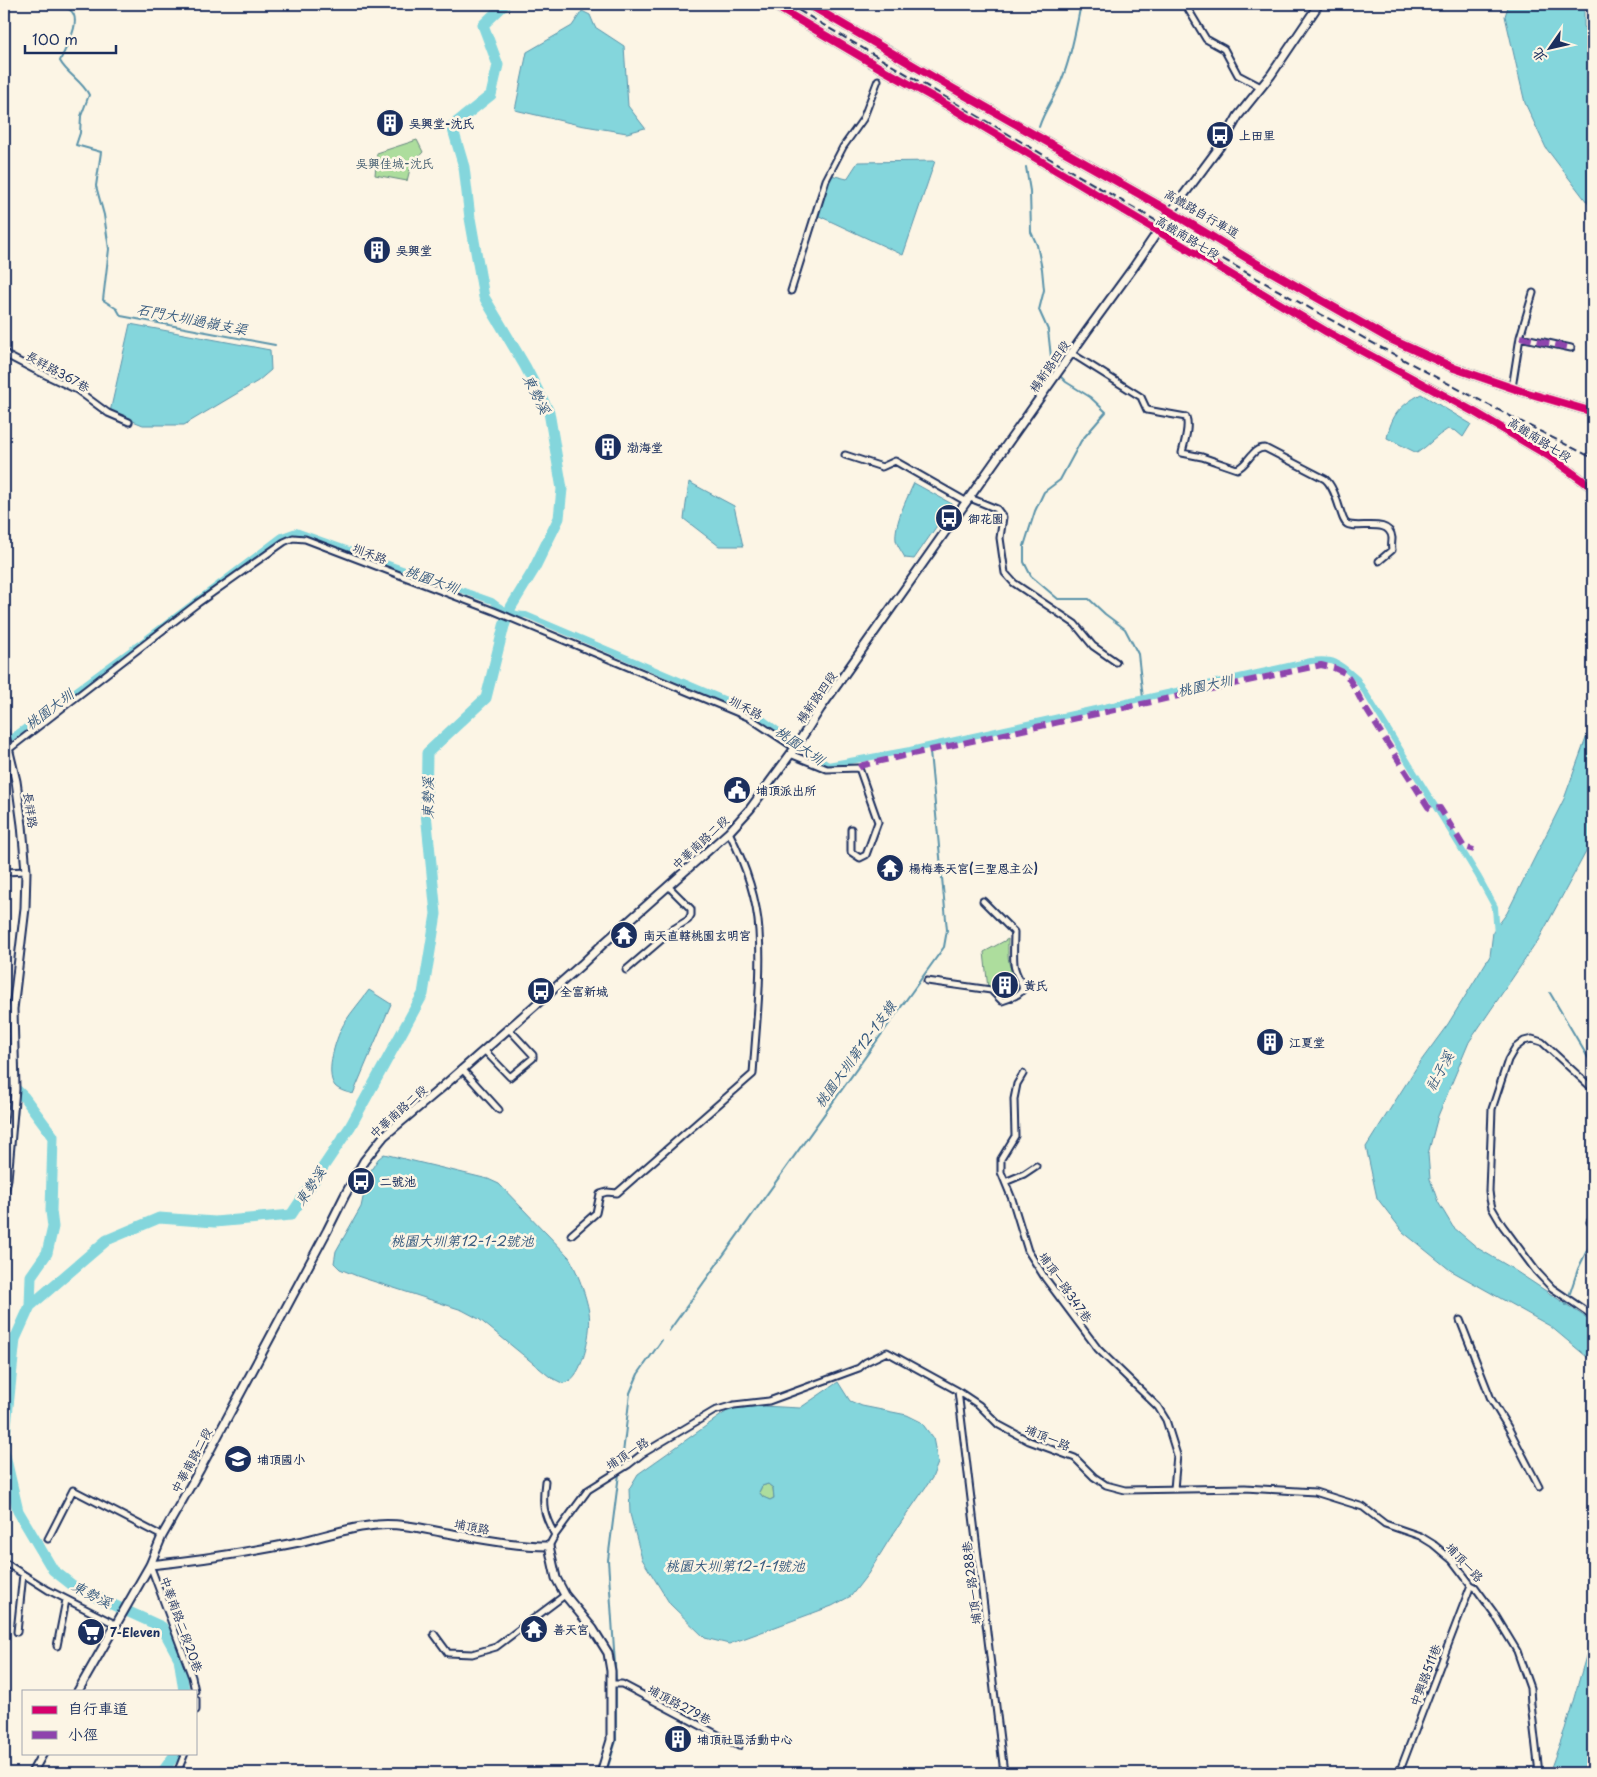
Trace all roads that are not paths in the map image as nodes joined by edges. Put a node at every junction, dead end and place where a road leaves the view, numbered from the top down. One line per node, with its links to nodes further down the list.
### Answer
1 (772, 4): 8 (main road, 高鐵南路七段)
2 (808, 4): 7 (main road, 高鐵南路七段)
3 (1185, 4): 6 (street)
4 (1319, 4): 6 (main road, 楊新路四段)
5 (878, 80): 9 (street)
6 (1261, 87): 7 (main road, 楊新路四段)
7 (1171, 212): 8 (main road, 楊新路四段); 15 (main road, 高鐵南路七段)
8 (1158, 232): 14 (main road, 楊新路四段); 19 (main road, 高鐵南路七段)
9 (791, 291)
10 (1533, 293): 11 (street)
11 (1520, 337): 12 (street); 15 (street)
12 (1571, 348)
13 (4, 351): 17 (street, 長祥路367巷)
14 (1071, 353): 20 (main road, 楊新路四段); 21 (street)
15 (1512, 388): 16 (main road, 高鐵南路七段)
16 (1593, 412)
17 (129, 422)
18 (845, 455): 20 (street)
19 (1593, 488)
20 (969, 500): 22 (street); 24 (main road, 楊新路四段)
21 (1378, 561)
22 (1116, 662)
23 (6, 743): 24 (street, 圳禾路); 27 (main road, 長祥路)
24 (795, 748): 25 (street, 圳禾路); 26 (main road, 中華南路二段)
25 (851, 829)
26 (729, 832): 29 (main road, 中華南路二段); 44 (street)
27 (26, 871): 28 (street); 40 (main road, 長祥路)
28 (4, 872)
29 (668, 886): 31 (street); 33 (main road, 中華南路二段)
30 (983, 901): 32 (street)
31 (626, 970)
32 (927, 981)
33 (508, 1028): 34 (main road, 中華南路二段); 34 (street)
34 (484, 1050): 35 (main road, 中華南路二段)
35 (462, 1069): 38 (street); 52 (main road, 中華南路二段)
36 (1022, 1074): 42 (street, 埔頂一路347巷)
37 (1593, 1089): 45 (street)
38 (499, 1110)
39 (4, 1125): 40 (street)
40 (11, 1129): 43 (main road, 長祥路)
41 (1036, 1166): 42 (street)
42 (1005, 1182): 50 (street, 埔頂一路347巷)
43 (4, 1192)
44 (572, 1235)
45 (1593, 1316)
46 (1460, 1320): 49 (street)
47 (958, 1391): 50 (street, 埔頂一路); 51 (street, 埔頂一路); 74 (street, 埔頂一路288巷)
48 (544, 1481): 51 (street)
49 (1539, 1487)
50 (1174, 1489): 58 (street, 埔頂一路)
51 (555, 1535): 54 (street, 埔頂一路)
52 (162, 1536): 53 (street); 56 (main road, 中華南路二段)
53 (48, 1539)
54 (549, 1546): 56 (main road, 埔頂路); 59 (main road)
55 (4, 1562): 57 (street)
56 (150, 1565): 61 (main road, 中華南路二段); 67 (street, 中華南路二段20巷)
57 (23, 1574): 60 (street); 62 (street)
58 (1471, 1585): 75 (street, 中興路511巷); 76 (street, 埔頂一路)
59 (564, 1595): 63 (street); 65 (main road)
60 (66, 1600): 61 (street); 64 (street)
61 (118, 1622): 66 (main road, 中華南路二段)
62 (16, 1632)
63 (434, 1634)
64 (57, 1646)
65 (611, 1684): 68 (street, 埔頂路279巷); 73 (main road)
66 (79, 1690)
67 (195, 1690)
68 (739, 1746)
69 (42, 1754): 71 (main road)
70 (185, 1754): 72 (street)
71 (32, 1773)
72 (177, 1773)
73 (601, 1773)
74 (1004, 1773)
75 (1399, 1773)
76 (1539, 1773)

